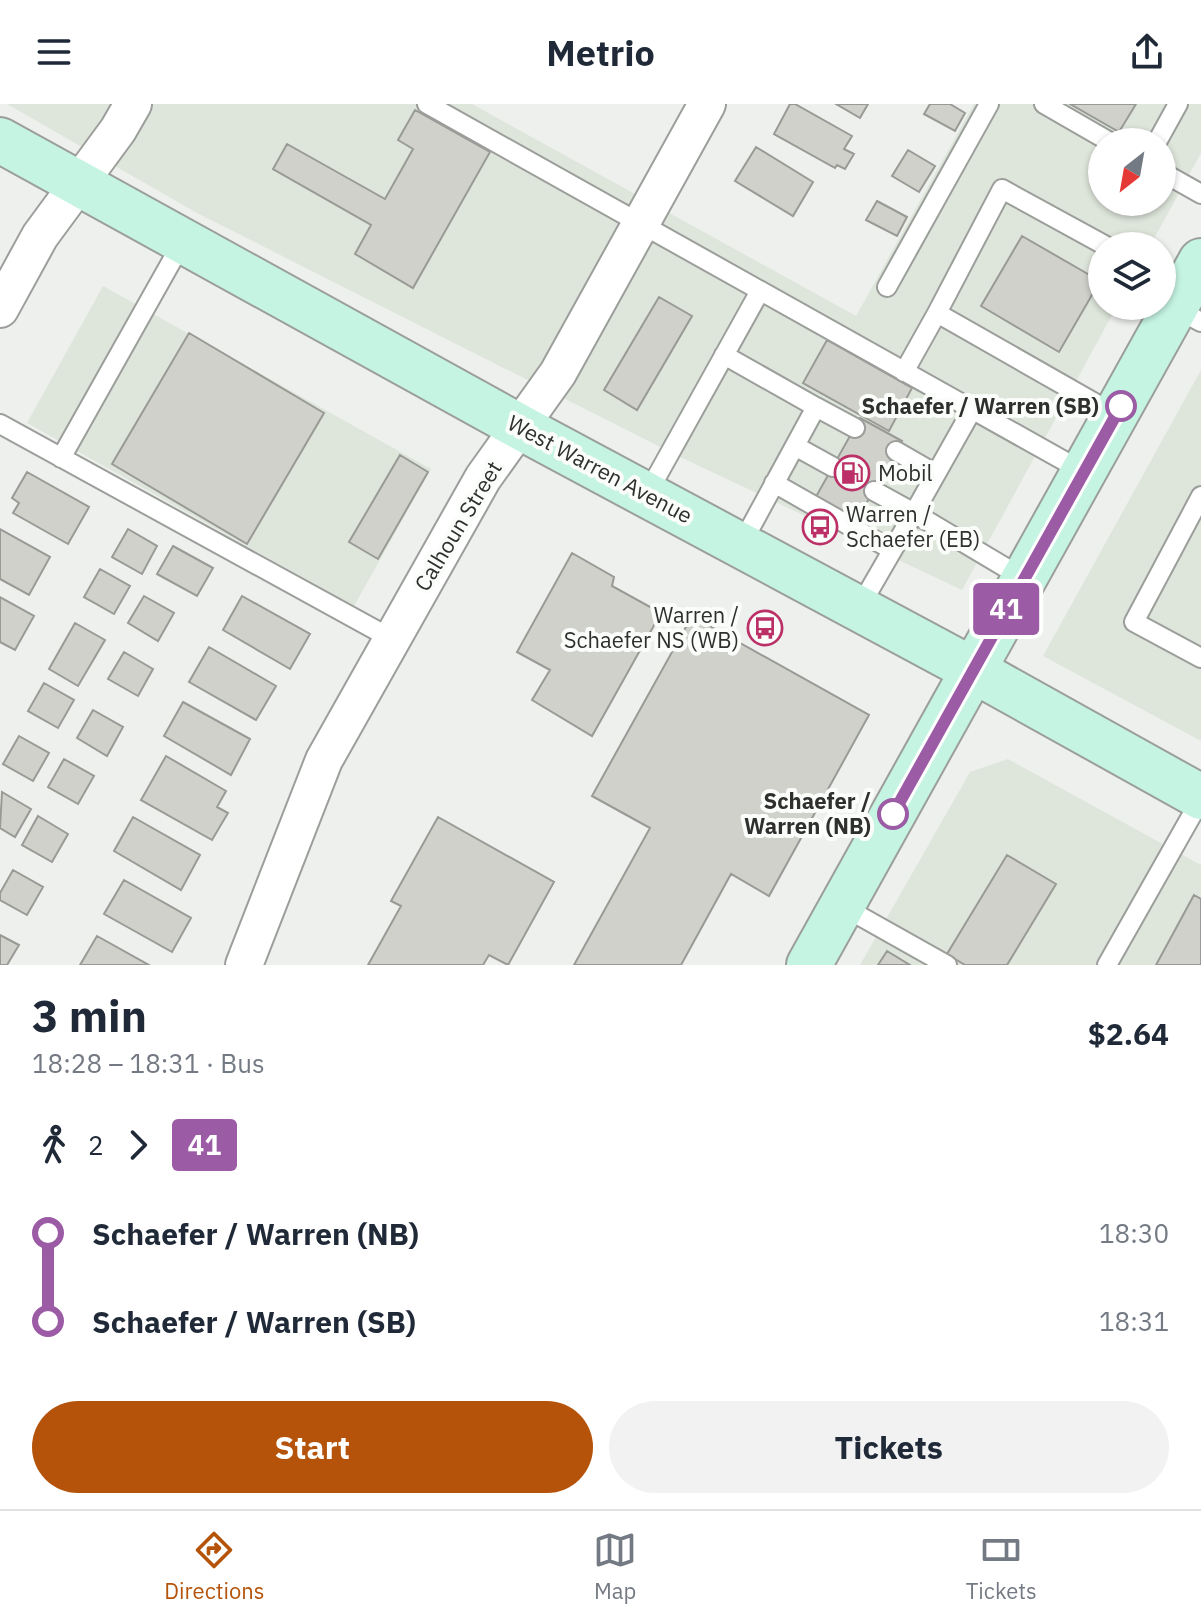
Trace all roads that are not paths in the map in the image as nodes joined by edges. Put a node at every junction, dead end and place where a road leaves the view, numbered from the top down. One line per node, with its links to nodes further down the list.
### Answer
1 (133, 104): 11 (street)
2 (427, 104): 13 (lane)
3 (707, 104): 13 (street, Calhoun Street)
4 (989, 104): 16 (lane)
5 (1044, 104): 8 (lane)
6 (1178, 104): 7 (lane)
7 (1165, 128)
8 (1088, 129)
9 (0, 140): 11 (main road, West Warren Avenue)
10 (1176, 180): 12 (lane)
11 (80, 184): 15 (main road, West Warren Avenue); 19 (street)
12 (1201, 194)
13 (640, 224): 17 (lane); 27 (street, Calhoun Street)
14 (1088, 236): 20 (lane)
15 (183, 241): 27 (main road, West Warren Avenue); 31 (lane)
16 (887, 287)
17 (760, 291): 21 (lane); 22 (lane)
18 (1187, 292): 25 (main road)
19 (0, 309)
20 (937, 313): 22 (lane); 25 (lane)
21 (724, 355): 23 (lane); 37 (lane)
22 (904, 372): 24 (lane)
23 (816, 407): 28 (lane); 29 (lane)
24 (972, 410): 33 (lane); 34 (lane)
25 (1116, 415): 33 (main road)
26 (0, 424): 31 (lane)
27 (520, 427): 37 (main road, West Warren Avenue); 44 (street, Calhoun Street)
28 (855, 428)
29 (795, 446): 32 (lane); 35 (lane)
30 (896, 451): 34 (lane)
31 (61, 458): 44 (lane)
32 (833, 467)
33 (1084, 472): 42 (main road)
34 (936, 474): 39 (lane)
35 (774, 483): 40 (lane); 41 (lane)
36 (874, 491): 39 (lane)
37 (647, 494): 40 (main road, West Warren Avenue)
38 (1201, 496): 45 (lane)
39 (914, 513): 41 (lane); 42 (lane)
40 (741, 545): 43 (main road, West Warren Avenue)
41 (892, 550): 43 (lane)
42 (1023, 578): 46 (main road)
43 (859, 608): 46 (main road, West Warren Avenue)
44 (392, 639): 49 (street, Calhoun Street)
45 (1201, 658)
46 (973, 670): 47 (main road, West Warren Avenue); 48 (main road)
47 (1201, 798): 52 (lane)
48 (842, 906): 50 (main road); 51 (lane)
49 (244, 965)
50 (809, 965)
51 (947, 965)
52 (1107, 965)

